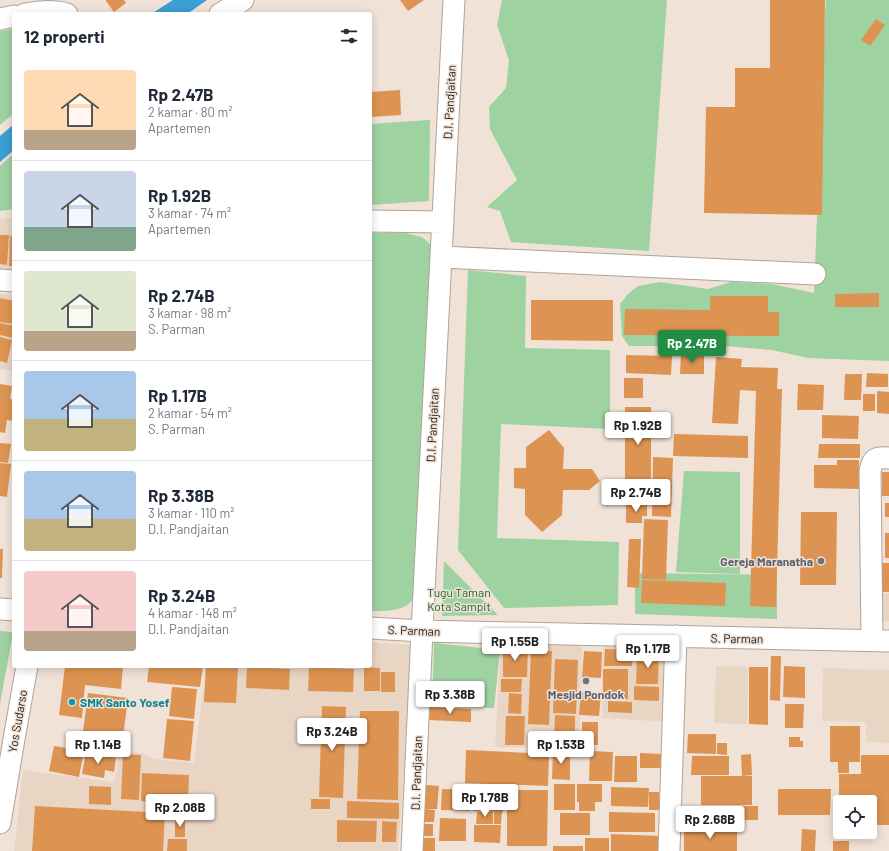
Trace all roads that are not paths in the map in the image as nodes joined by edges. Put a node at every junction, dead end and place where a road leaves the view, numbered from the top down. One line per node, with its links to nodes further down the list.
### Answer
1 (74, 0): 6 (street)
2 (243, 0): 7 (street)
3 (454, 0): 11 (street, D.I. Pandjaitan)
4 (40, 12): 5 (street)
5 (60, 12)
6 (77, 12)
7 (223, 12)
8 (12, 16): 9 (street)
9 (0, 19)
10 (372, 221): 11 (street)
11 (443, 222): 12 (street, D.I. Pandjaitan)
12 (441, 257): 13 (street); 20 (street, D.I. Pandjaitan)
13 (816, 274)
14 (0, 280): 15 (street)
15 (12, 281)
16 (889, 458): 22 (street)
17 (0, 609): 18 (street)
18 (12, 610)
19 (372, 628): 20 (street, S. Parman)
20 (422, 631): 21 (street, S. Parman); 25 (street, D.I. Pandjaitan)
21 (676, 636): 22 (street, S. Parman); 26 (street)
22 (880, 640)
23 (27, 668): 24 (street, Yos Sudarso)
24 (0, 816)
25 (412, 851)
26 (670, 851)

